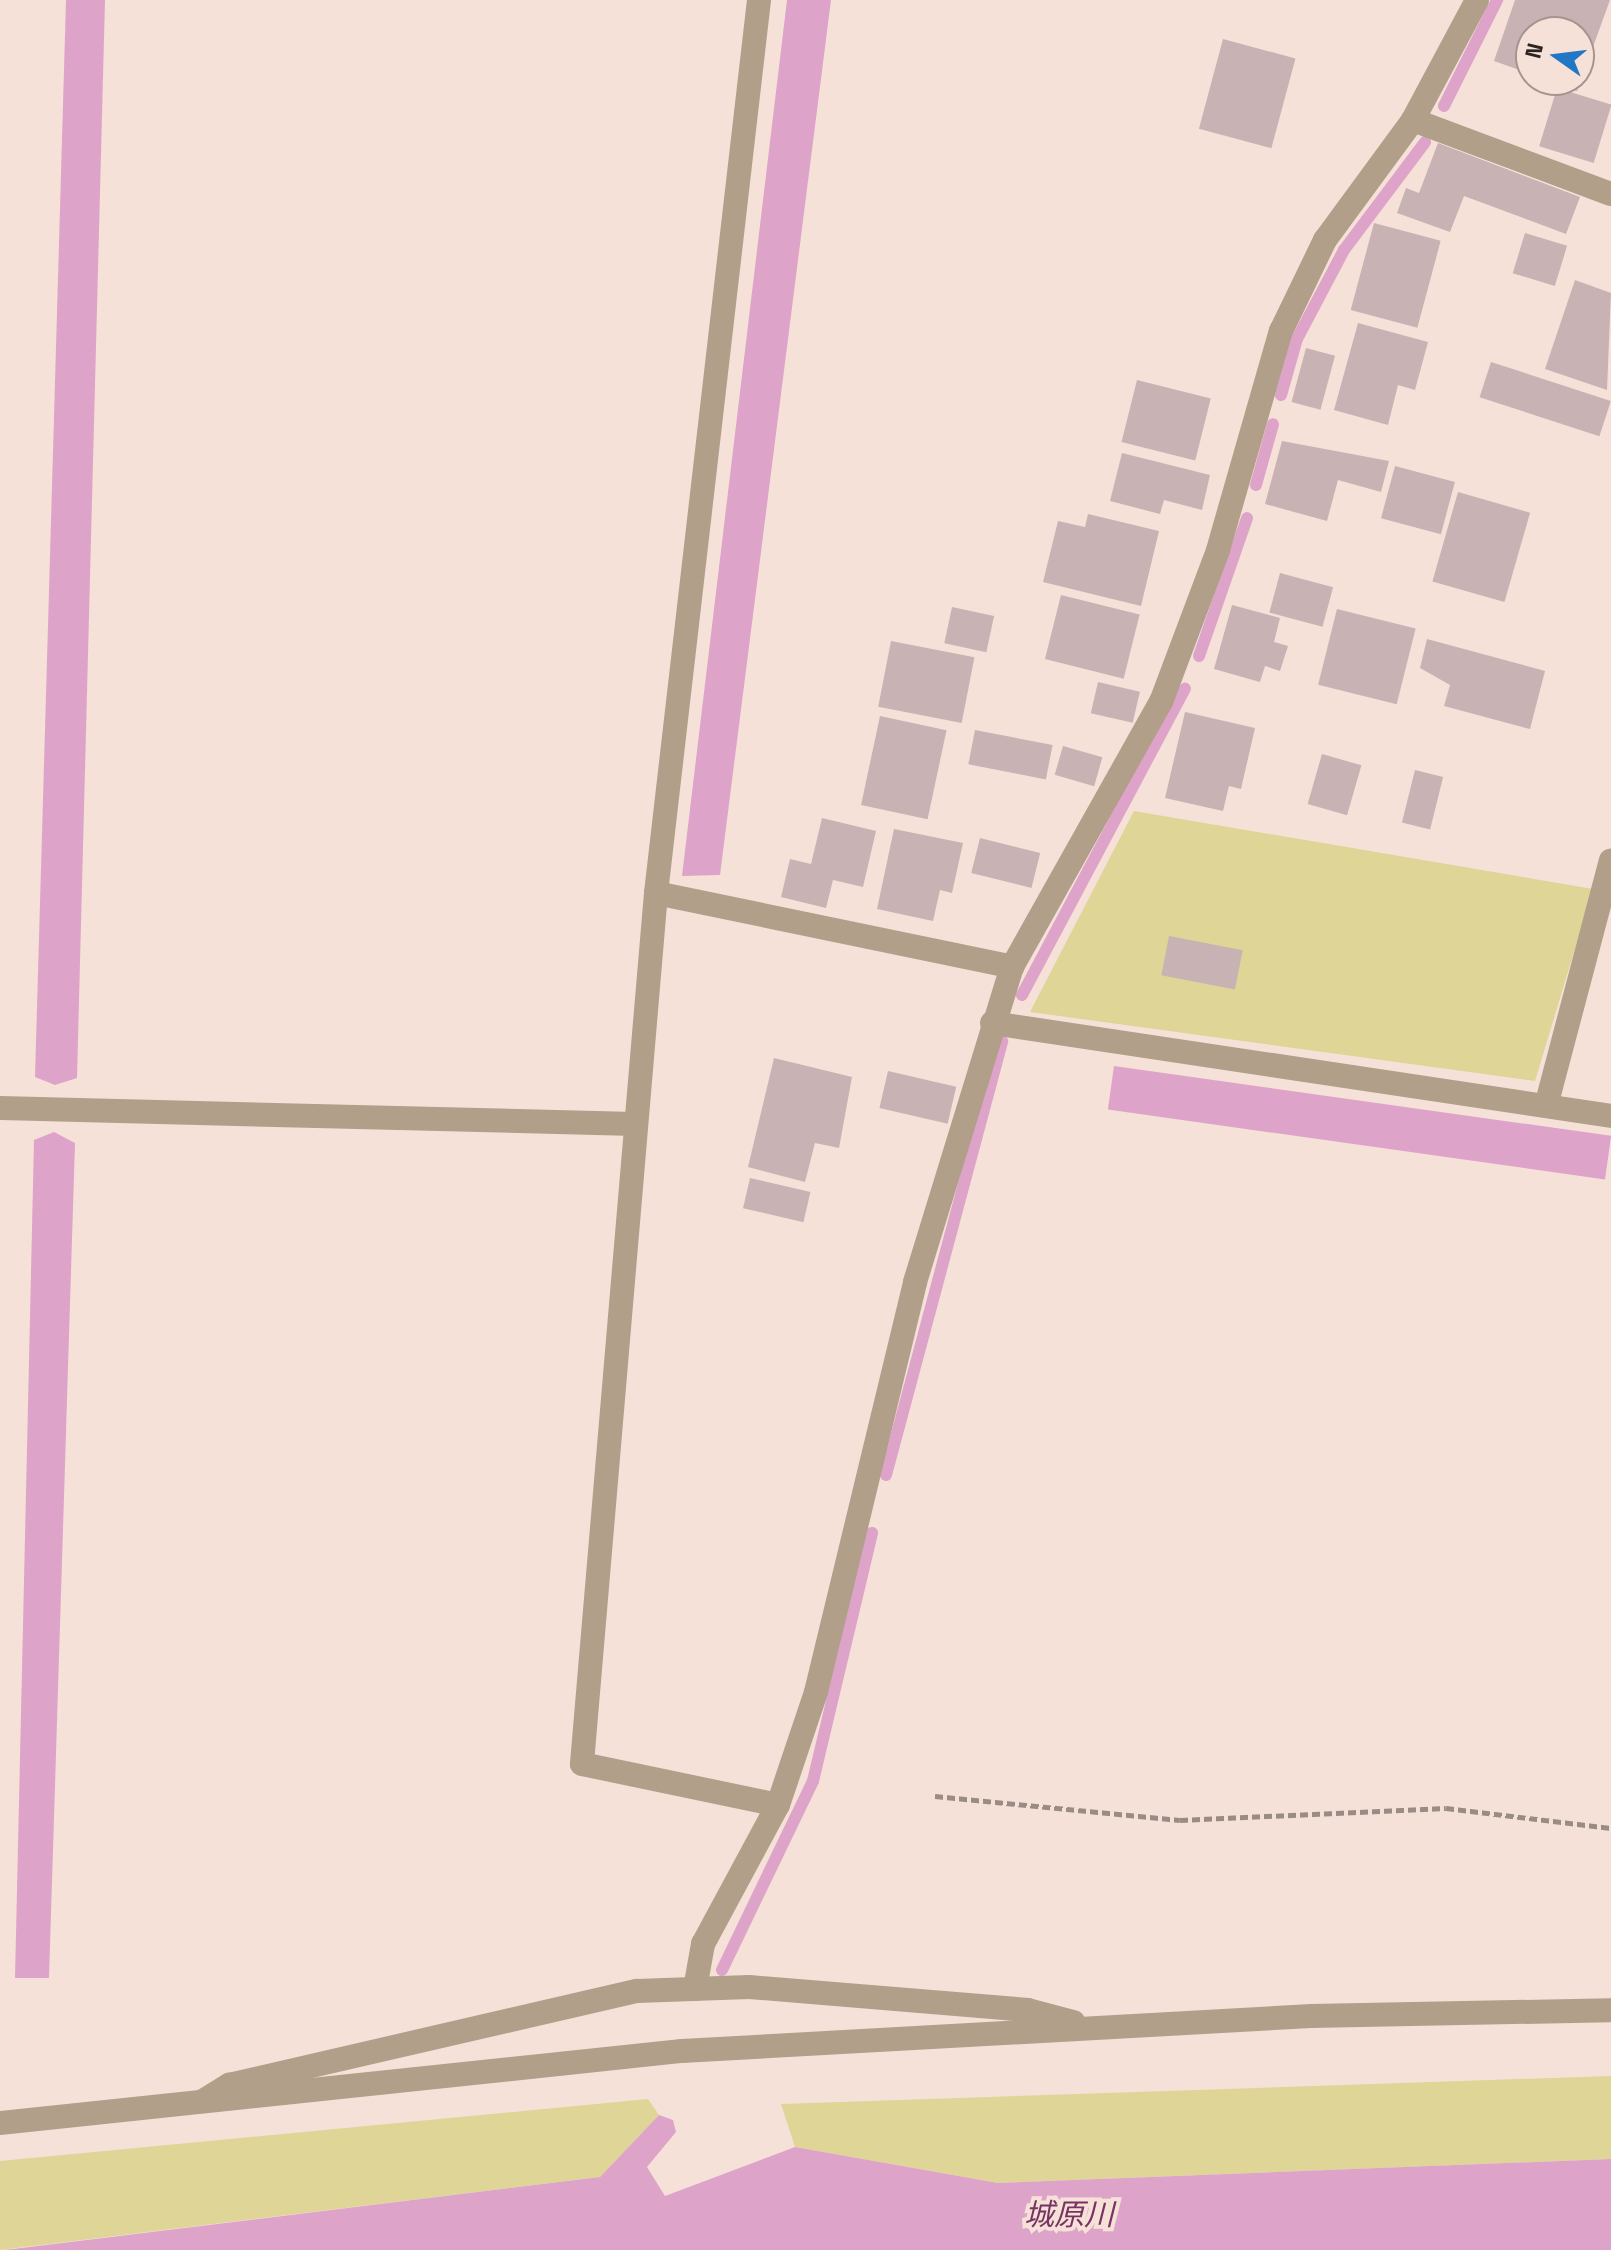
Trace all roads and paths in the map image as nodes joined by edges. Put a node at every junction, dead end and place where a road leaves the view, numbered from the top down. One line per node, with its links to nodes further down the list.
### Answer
1 (759, 0): 6 (street)
2 (1477, 0): 3 (street)
3 (1413, 120): 4 (street); 7 (street)
4 (1611, 194)
5 (1611, 860): 9 (street)
6 (656, 893): 7 (street); 12 (street)
7 (1012, 967): 8 (street)
8 (992, 1023): 9 (street); 14 (street)
9 (1546, 1106): 11 (street)
10 (0, 1108): 12 (street)
11 (1611, 1116)
12 (635, 1124): 14 (street)
13 (935, 1796): 15 (path)
14 (778, 1805): 16 (street)
15 (1611, 1828)
16 (695, 1989): 18 (street); 19 (street)
17 (1611, 2010): 18 (street)
18 (1094, 2028): 19 (street)
19 (195, 2106): 20 (street)
20 (0, 2123)

